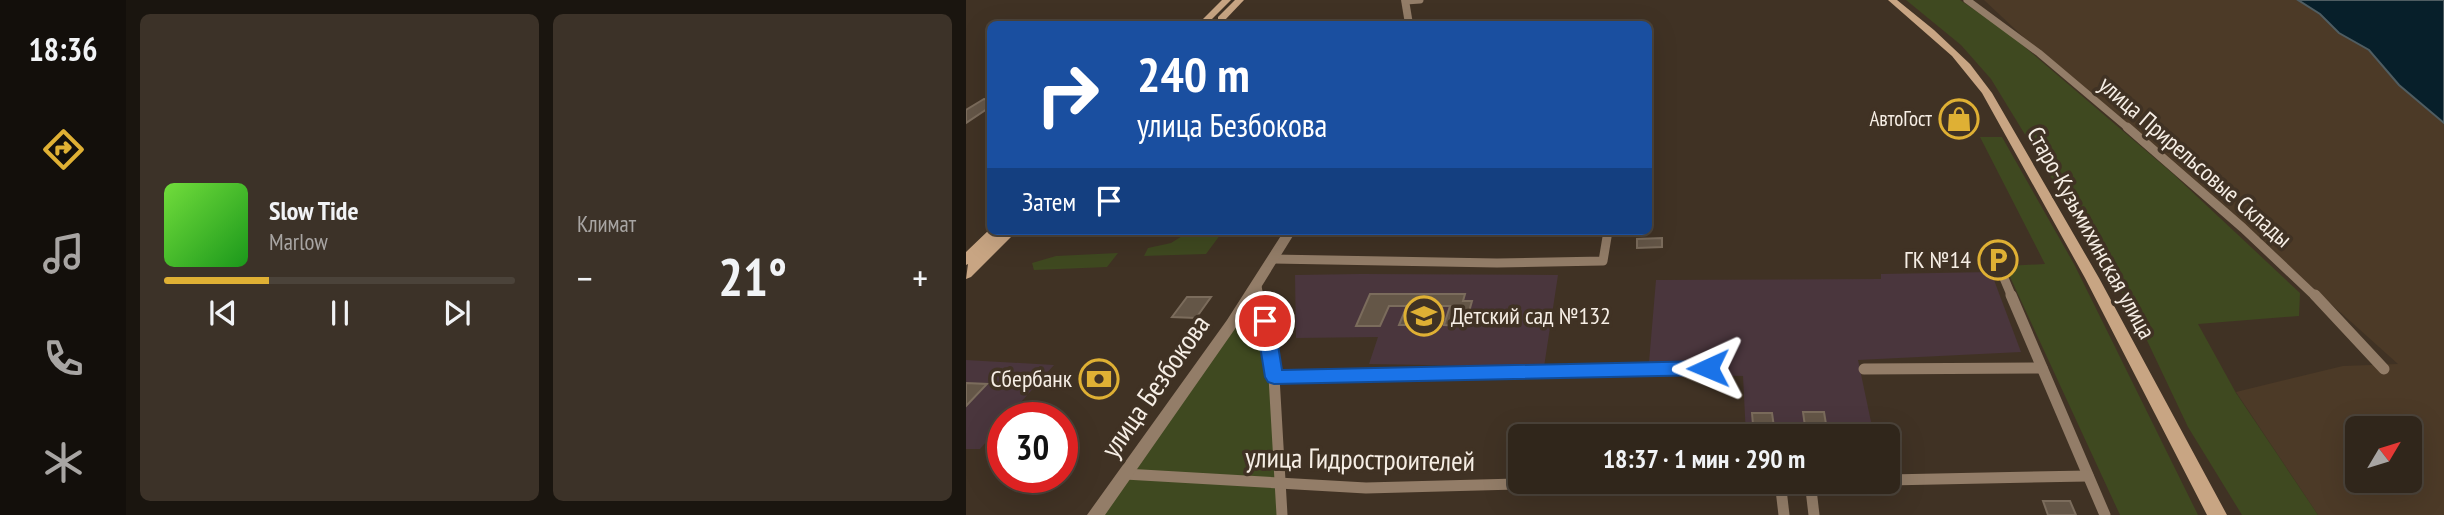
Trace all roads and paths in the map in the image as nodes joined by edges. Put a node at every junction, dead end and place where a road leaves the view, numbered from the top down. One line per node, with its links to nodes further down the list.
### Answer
1 (1227, 0): 7 (main road)
2 (1240, 0): 8 (main road)
3 (1420, 0): 6 (street)
4 (1892, 0): 36 (main road, Старо-Кузьмихинская улица)
5 (1967, 0): 22 (street, улица Прирельсовые Склады)
6 (1405, 1): 9 (street)
7 (1205, 21)
8 (1218, 21)
9 (1408, 21)
10 (992, 235): 14 (main road)
11 (1006, 235): 17 (main road)
12 (1288, 235): 15 (street, улица Безбокова)
13 (1607, 235): 15 (street)
14 (969, 257)
15 (1273, 259): 18 (street, улица Безбокова)
16 (1998, 264): 21 (street)
17 (966, 274)
18 (1257, 286): 23 (street); 24 (street, улица Безбокова)
19 (1708, 368): 23 (street)
20 (1864, 369): 21 (street)
21 (2042, 369): 25 (street)
22 (2384, 369)
23 (1274, 377): 27 (street)
24 (1125, 474): 27 (street, улица Гидростроителей); 31 (street, улица Безбокова)
25 (2088, 476): 26 (street); 35 (street)
26 (1900, 480)
27 (1281, 484): 28 (street, улица Гидростроителей); 32 (street)
28 (1508, 486)
29 (1782, 494): 33 (street)
30 (1812, 494): 34 (street)
31 (1095, 515)
32 (1282, 515)
33 (1784, 515)
34 (1814, 515)
35 (2105, 515)
36 (2217, 515)

